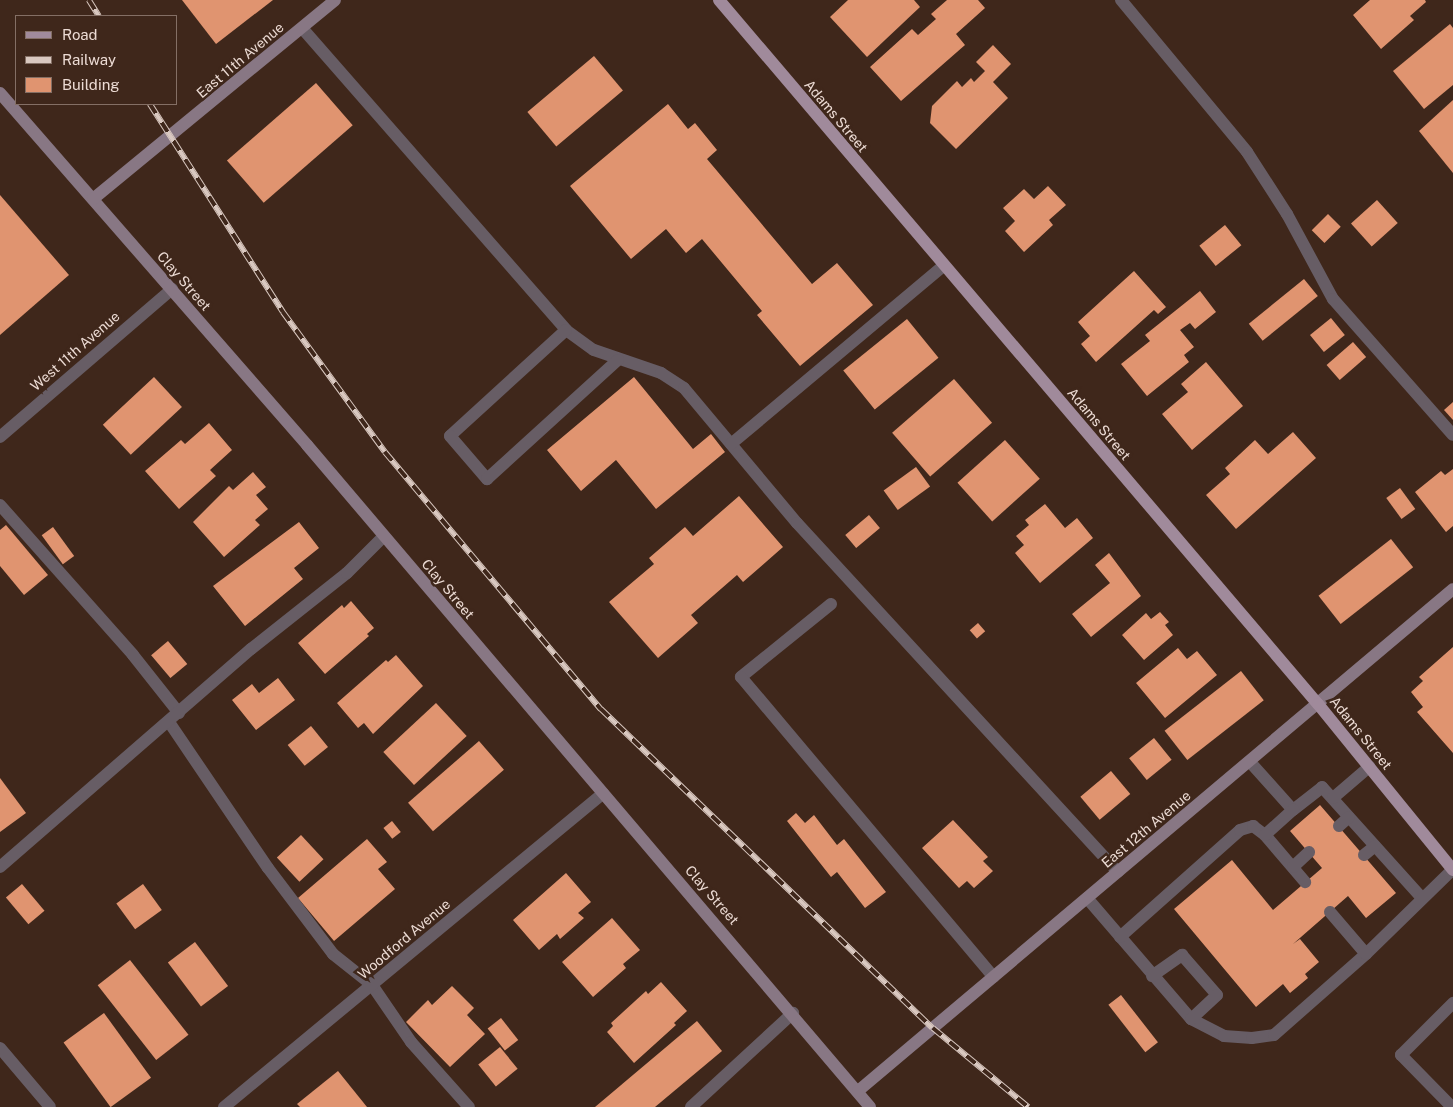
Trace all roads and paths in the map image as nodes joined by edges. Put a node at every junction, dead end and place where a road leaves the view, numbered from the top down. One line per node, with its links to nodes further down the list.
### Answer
1 (335, 0): 4 (street, East 11th Avenue)
2 (719, 0): 7 (main road, Adams Street)
3 (1121, 0): 11 (street)
4 (302, 28): 6 (street, East 11th Avenue); 9 (street)
5 (0, 93): 6 (street, Clay Street)
6 (93, 199): 8 (street, Clay Street)
7 (944, 266): 13 (street); 18 (main road, Adams Street)
8 (172, 289): 12 (street, West 11th Avenue); 15 (street, Clay Street)
9 (566, 330): 10 (street); 10 (street)
10 (618, 360): 13 (street)
11 (1453, 435)
12 (0, 437)
13 (732, 444): 35 (street)
14 (0, 505): 19 (street)
15 (384, 536): 19 (street); 23 (street, Clay Street)
16 (1453, 590): 18 (street, East 12th Avenue)
17 (831, 604): 43 (street)
18 (1318, 704): 21 (street, East 12th Avenue); 22 (main road, Adams Street)
19 (179, 713): 20 (street)
20 (169, 722): 32 (street); 44 (street)
21 (1250, 762): 25 (street); 35 (street, East 12th Avenue)
22 (1369, 767): 24 (street); 34 (main road, Adams Street)
23 (603, 793): 44 (street, Woodford Avenue); 46 (street, Clay Street)
24 (1333, 798): 25 (street); 26 (street)
25 (1293, 810): 28 (street)
26 (1350, 817): 27 (street); 29 (street)
27 (1339, 826)
28 (1265, 835): 33 (street); 40 (street)
29 (1375, 846): 31 (street); 38 (street)
30 (1308, 852): 33 (street)
31 (1364, 855)
32 (0, 867)
33 (1293, 867): 36 (street)
34 (1453, 870): 38 (street)
35 (1118, 872): 37 (street, East 12th Avenue)
36 (1305, 882)
37 (1087, 898): 40 (street); 43 (street, East 12th Avenue)
38 (1422, 898): 41 (street)
39 (1330, 912): 41 (street)
40 (1120, 937): 42 (street)
41 (1366, 954): 47 (street)
42 (1152, 976): 47 (street); 47 (street)
43 (994, 977): 49 (street, East 12th Avenue)
44 (372, 985): 51 (street, Woodford Avenue); 52 (street)
45 (1453, 1003): 55 (street)
46 (793, 1013): 49 (street, Clay Street); 53 (street)
47 (1191, 1019)
48 (0, 1048): 50 (street)
49 (858, 1091): 54 (street, Clay Street)
50 (50, 1107)
51 (224, 1107)
52 (469, 1107)
53 (691, 1107)
54 (870, 1107)
55 (1452, 1107)

